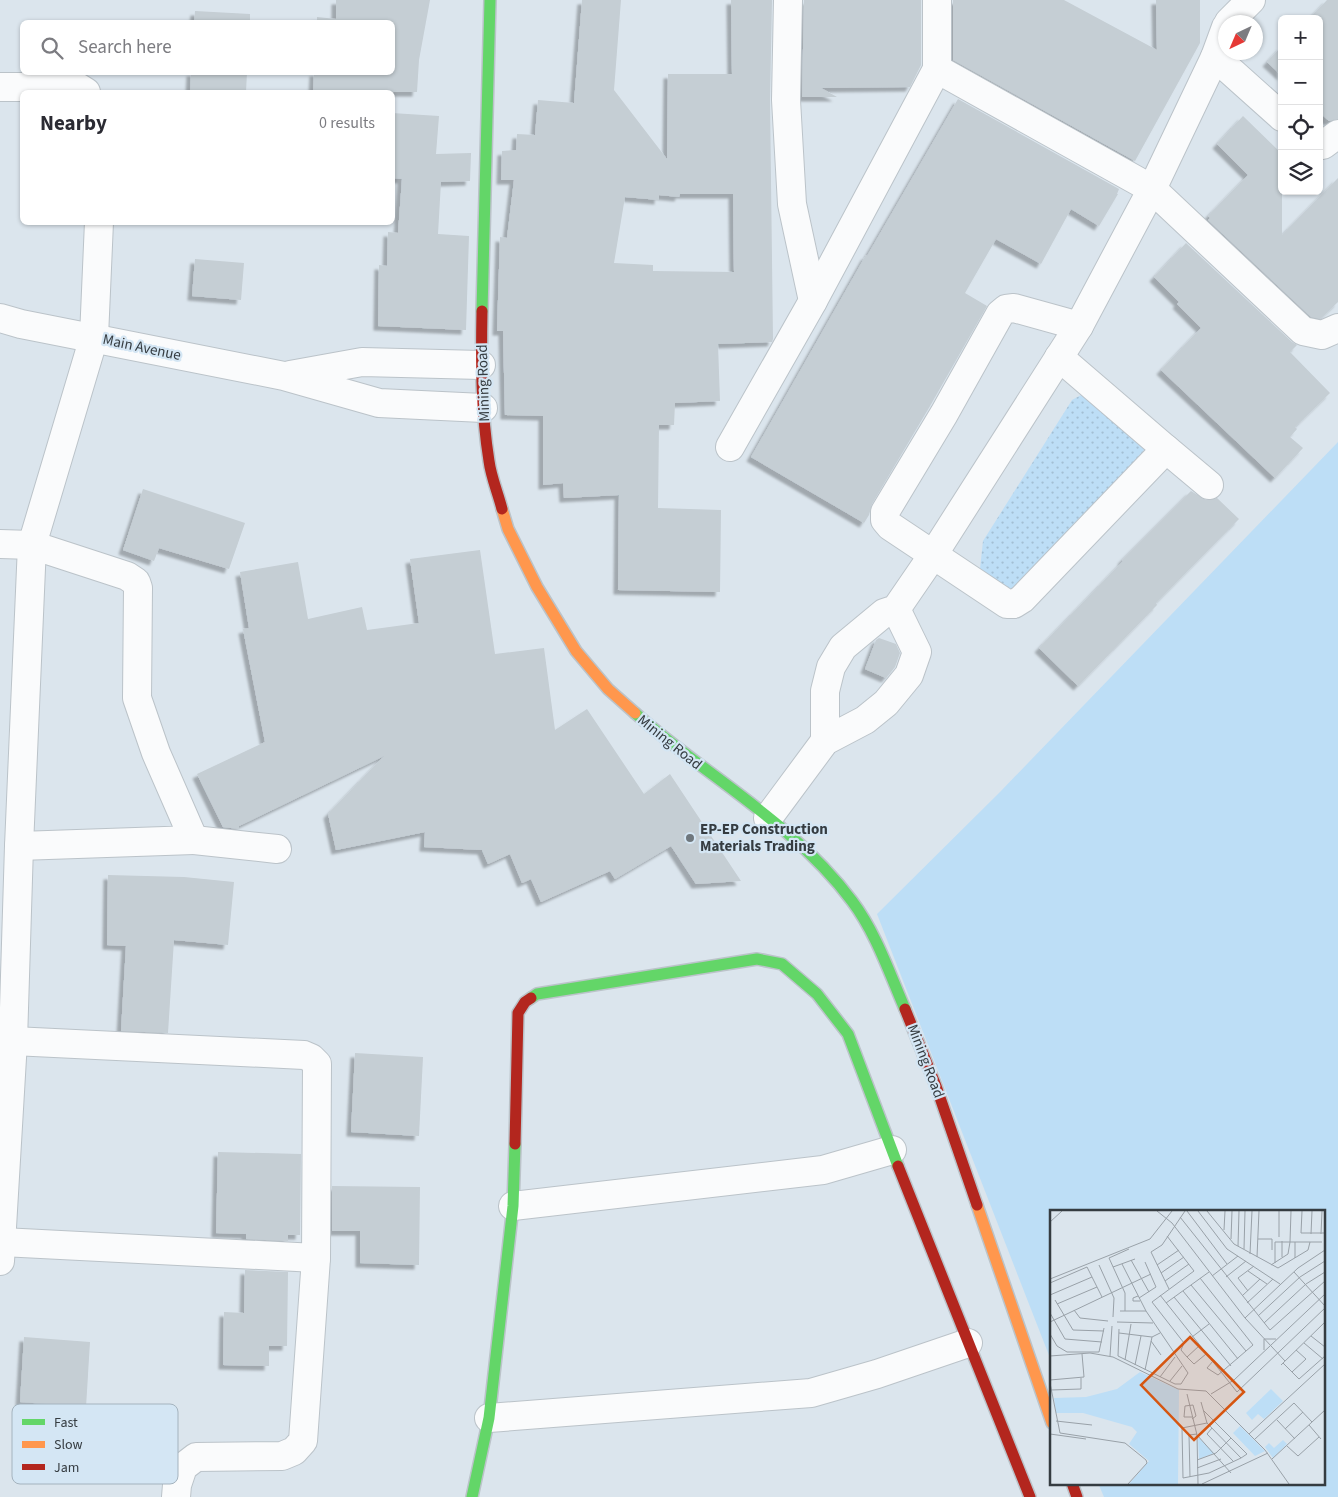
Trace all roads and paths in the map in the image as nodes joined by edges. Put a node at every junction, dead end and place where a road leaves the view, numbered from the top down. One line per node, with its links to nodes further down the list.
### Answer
1 (490, 0): 24 (street, Mining Road)
2 (788, 0): 18 (street)
3 (938, 0): 10 (street)
4 (1226, 0): 6 (street)
5 (1251, 0): 7 (street)
6 (1227, 15)
7 (1235, 15)
8 (1218, 49): 9 (street)
9 (1215, 57): 13 (street); 16 (street)
10 (937, 69): 16 (street); 18 (street)
11 (0, 87): 12 (street)
12 (83, 90)
13 (1278, 112)
14 (1338, 134): 15 (street)
15 (1323, 145)
16 (1152, 189): 20 (street); 21 (street)
17 (99, 225): 22 (street)
18 (813, 301): 27 (street)
19 (0, 318): 22 (street, Main Avenue)
20 (1079, 326): 23 (street); 32 (street)
21 (1338, 328)
22 (94, 337): 25 (street, Main Avenue); 31 (street)
23 (1059, 356): 28 (street); 32 (street)
24 (481, 365): 25 (street, Main Avenue); 26 (street, Mining Road)
25 (284, 376): 26 (street, Main Avenue)
26 (483, 408): 35 (street, Mining Road)
27 (730, 447)
28 (1166, 450): 29 (street); 32 (street)
29 (1209, 485)
30 (0, 544): 31 (street)
31 (32, 545): 36 (street); 37 (street)
32 (933, 554): 33 (street)
33 (896, 609): 34 (street); 34 (street)
34 (825, 741): 35 (street)
35 (768, 818): 45 (street, Mining Road)
36 (194, 840): 37 (street); 38 (street)
37 (19, 846): 39 (street)
38 (277, 850)
39 (13, 1041): 42 (street); 43 (street)
40 (892, 1150): 41 (street); 41 (street); 44 (street)
41 (514, 1206): 46 (street)
42 (1, 1251): 43 (street)
43 (316, 1258): 47 (street)
44 (968, 1343): 46 (street); 52 (street)
45 (1050, 1417)
46 (489, 1418): 51 (street)
47 (178, 1482)
48 (177, 1484): 50 (street)
49 (1072, 1484): 53 (street)
50 (176, 1497)
51 (472, 1497)
52 (1030, 1497)
53 (1077, 1497)

